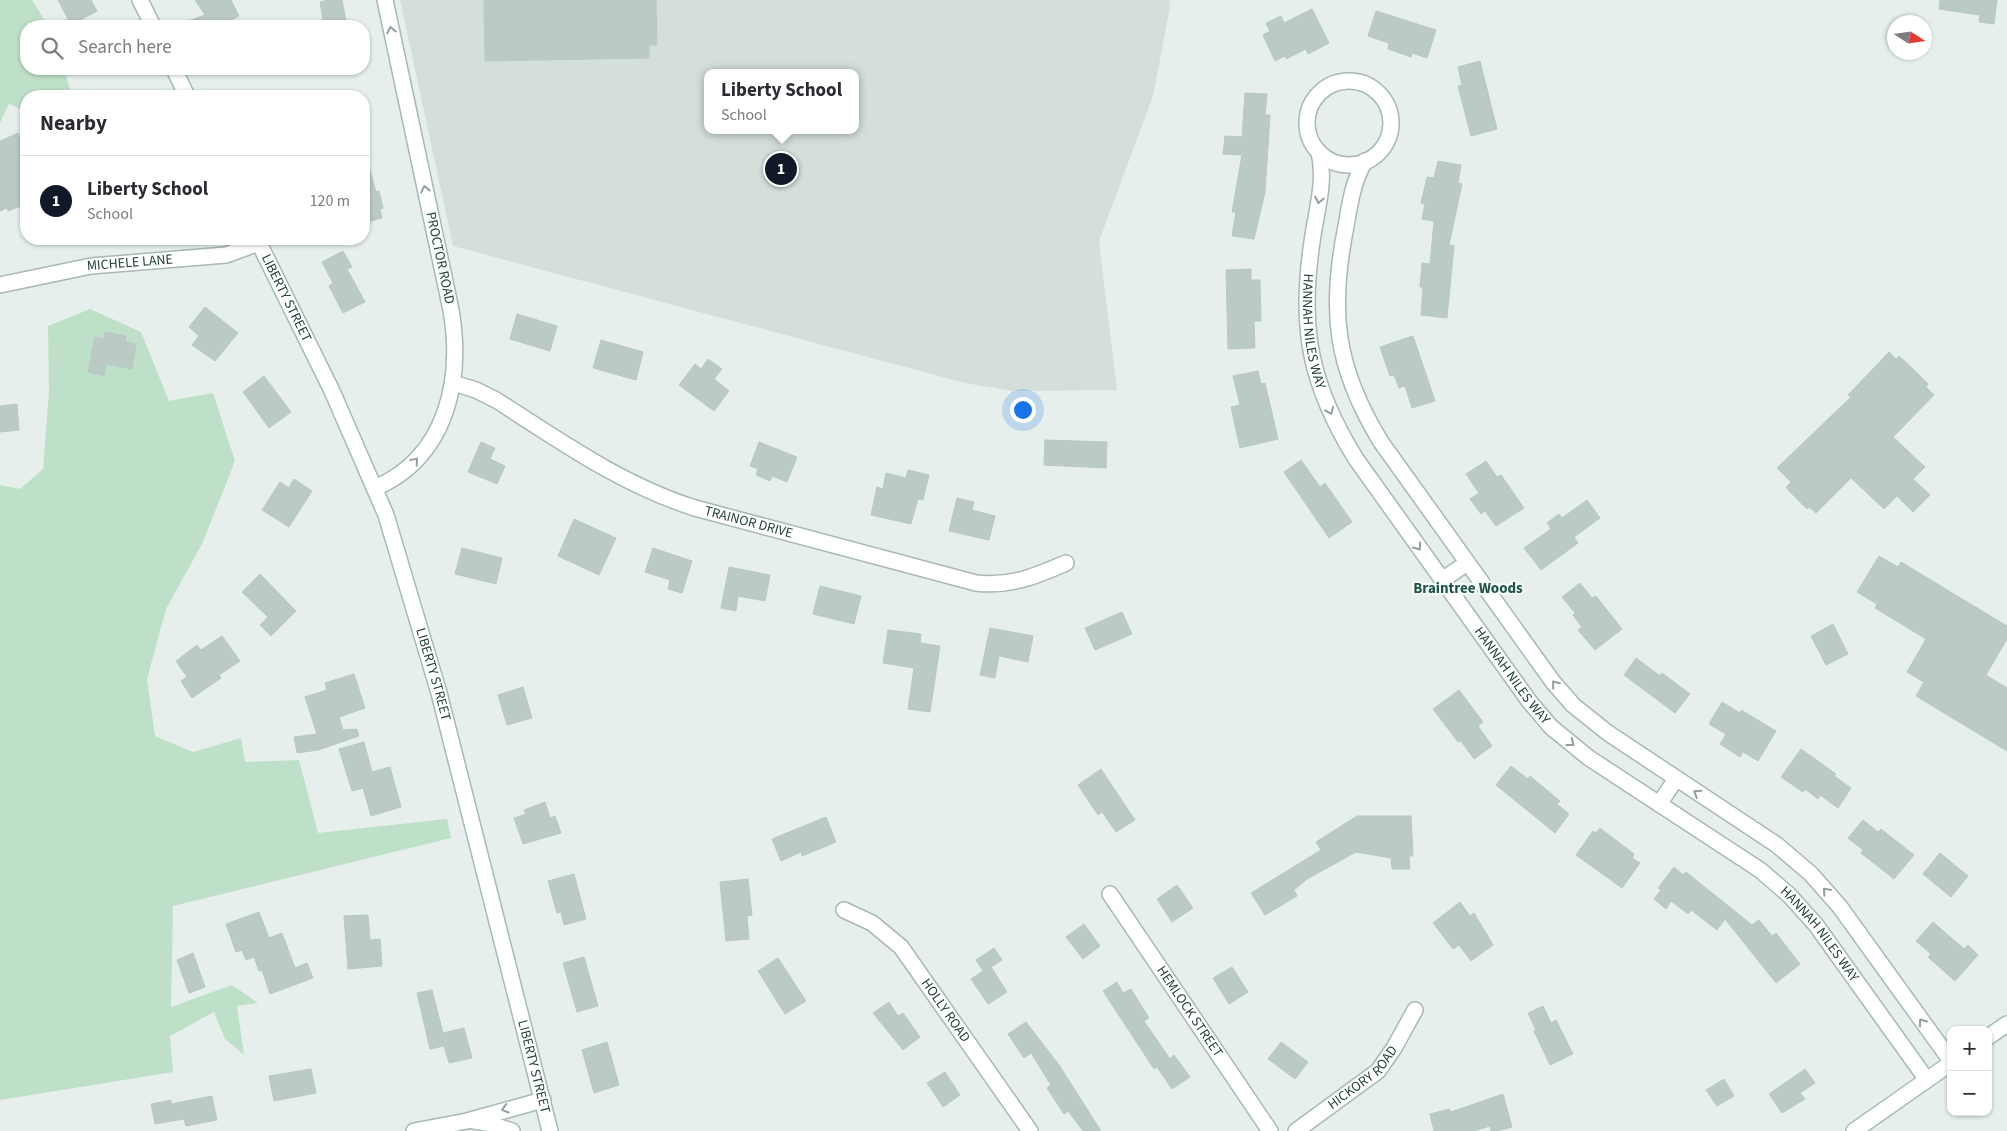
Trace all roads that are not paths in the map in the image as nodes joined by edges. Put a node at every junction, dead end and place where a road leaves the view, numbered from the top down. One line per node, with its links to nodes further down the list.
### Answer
1 (140, 0): 3 (street)
2 (385, 0): 11 (street, PROCTOR ROAD, one-way to 2)
3 (150, 20)
4 (177, 75): 5 (street)
5 (184, 90)
6 (1319, 152): 7 (street); 7 (street, HANNAH NILES WAY); 15 (street, HANNAH NILES WAY, one-way to 15)
7 (1365, 161): 13 (street, HANNAH NILES WAY)
8 (249, 245): 10 (street, MICHELE LANE)
9 (260, 245): 12 (street, LIBERTY STREET)
10 (0, 285)
11 (453, 384): 12 (street, PROCTOR ROAD, one-way to 11); 14 (street, TRAINOR DRIVE)
12 (375, 488): 26 (street, LIBERTY STREET)
13 (1467, 562): 15 (street); 16 (street, HANNAH NILES WAY, one-way to 13)
14 (1066, 563)
15 (1442, 580): 17 (street, HANNAH NILES WAY, one-way to 17)
16 (1676, 779): 17 (street); 23 (street, HANNAH NILES WAY, one-way to 16)
17 (1659, 804): 25 (street, HANNAH NILES WAY)
18 (1110, 894): 32 (street, HEMLOCK STREET)
19 (844, 910): 31 (street, HOLLY ROAD)
20 (1416, 1010): 33 (street, HICKORY ROAD)
21 (2007, 1024): 22 (street)
22 (1992, 1034)
23 (1947, 1056)
24 (1947, 1065): 25 (street)
25 (1927, 1080): 34 (street)
26 (542, 1100): 27 (street, one-way to 27); 30 (street, LIBERTY STREET)
27 (467, 1121): 28 (street); 29 (street)
28 (414, 1131)
29 (512, 1131)
30 (550, 1131)
31 (1030, 1131)
32 (1270, 1131)
33 (1296, 1131)
34 (1854, 1131)

